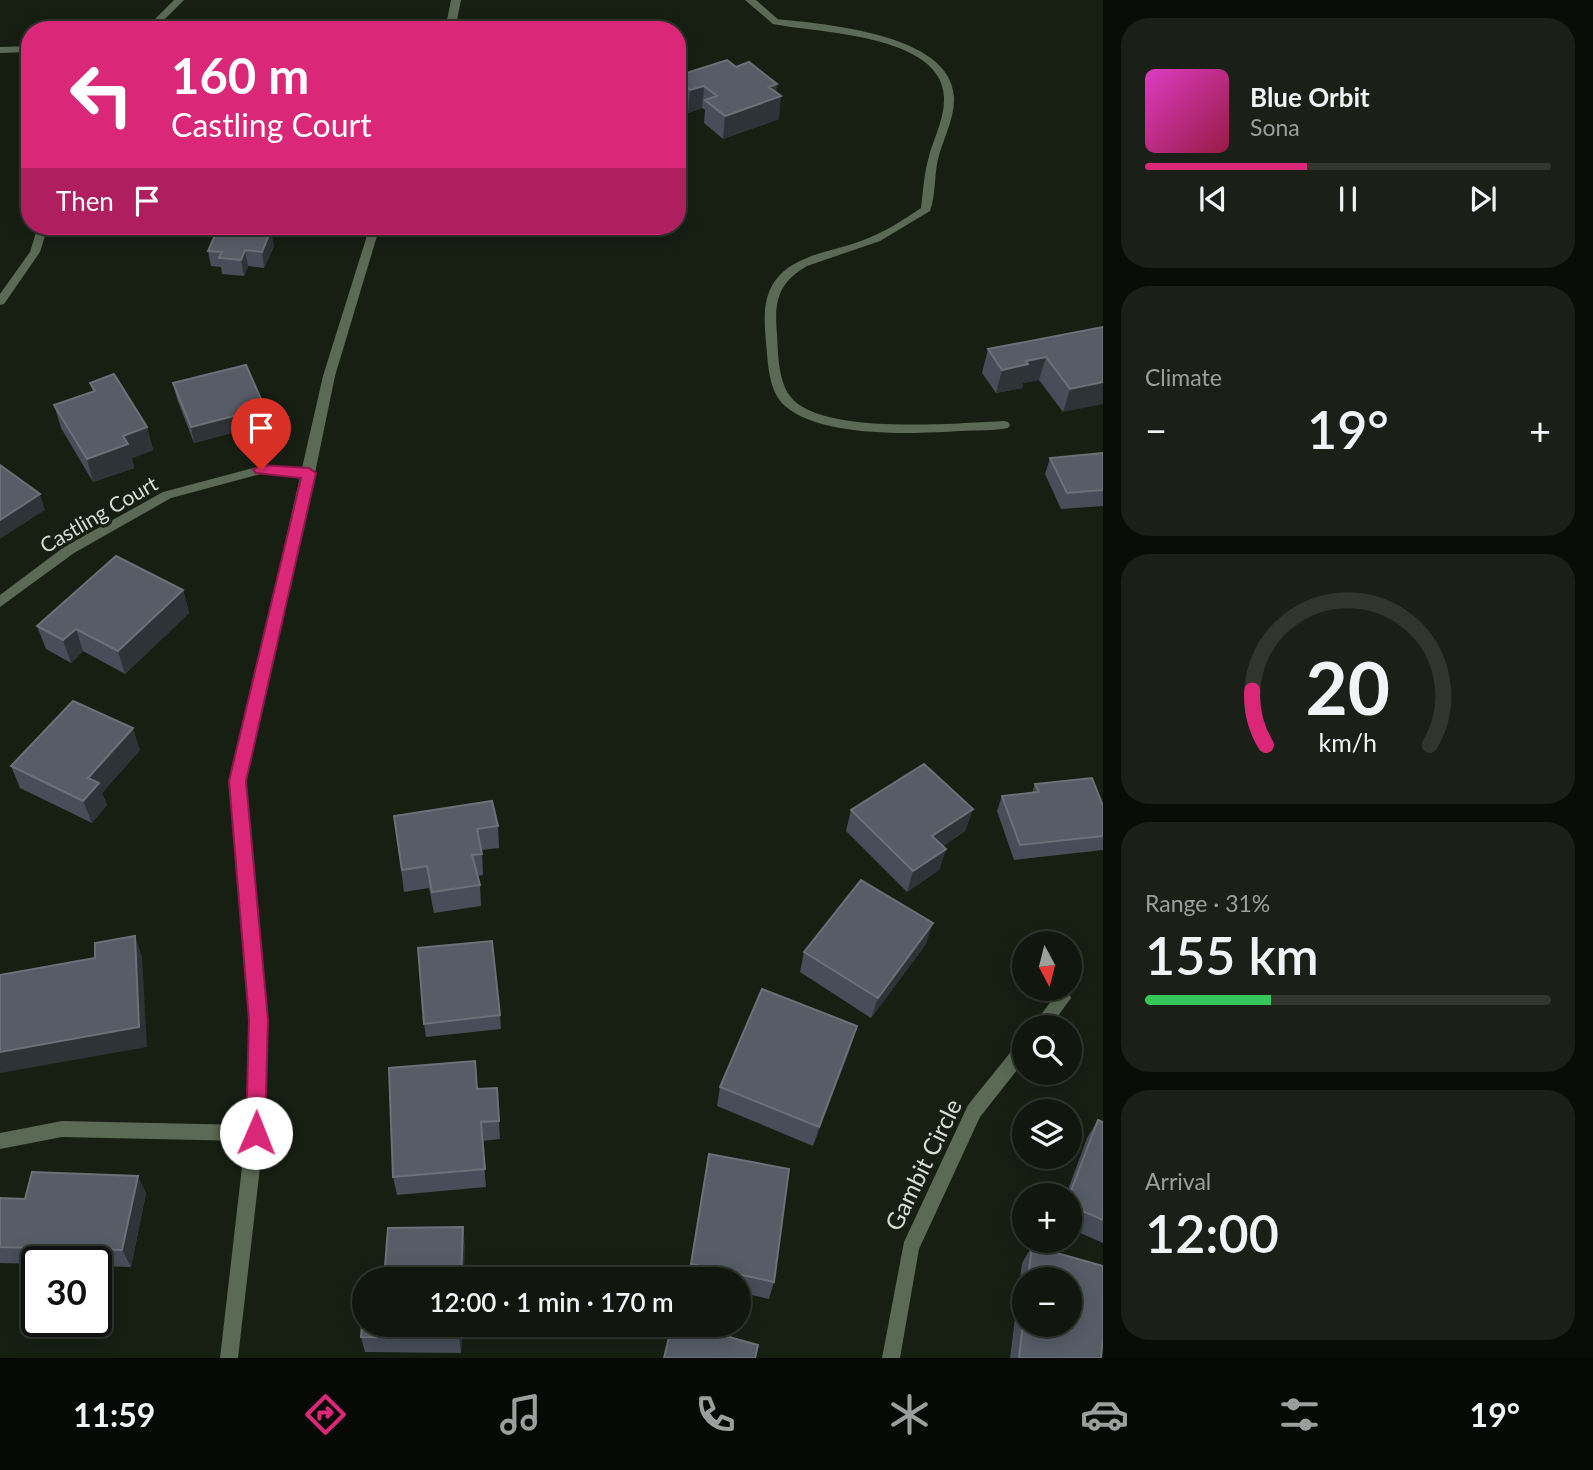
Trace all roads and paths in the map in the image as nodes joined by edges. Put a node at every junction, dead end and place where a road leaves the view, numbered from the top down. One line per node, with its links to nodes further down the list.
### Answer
1 (179, 0): 4 (street)
2 (456, 0): 5 (street)
3 (750, 0): 11 (street)
4 (157, 21)
5 (452, 21)
6 (21, 49): 7 (street)
7 (0, 50)
8 (40, 235): 10 (street)
9 (372, 235): 12 (street)
10 (0, 302)
11 (1004, 425)
12 (309, 473): 13 (street, Castling Court); 17 (street)
13 (0, 602)
14 (1061, 1001): 15 (street)
15 (1050, 1015)
16 (1012, 1063): 20 (street, Gambit Circle)
17 (256, 1133): 18 (street); 19 (street)
18 (0, 1141)
19 (229, 1358)
20 (891, 1358)

